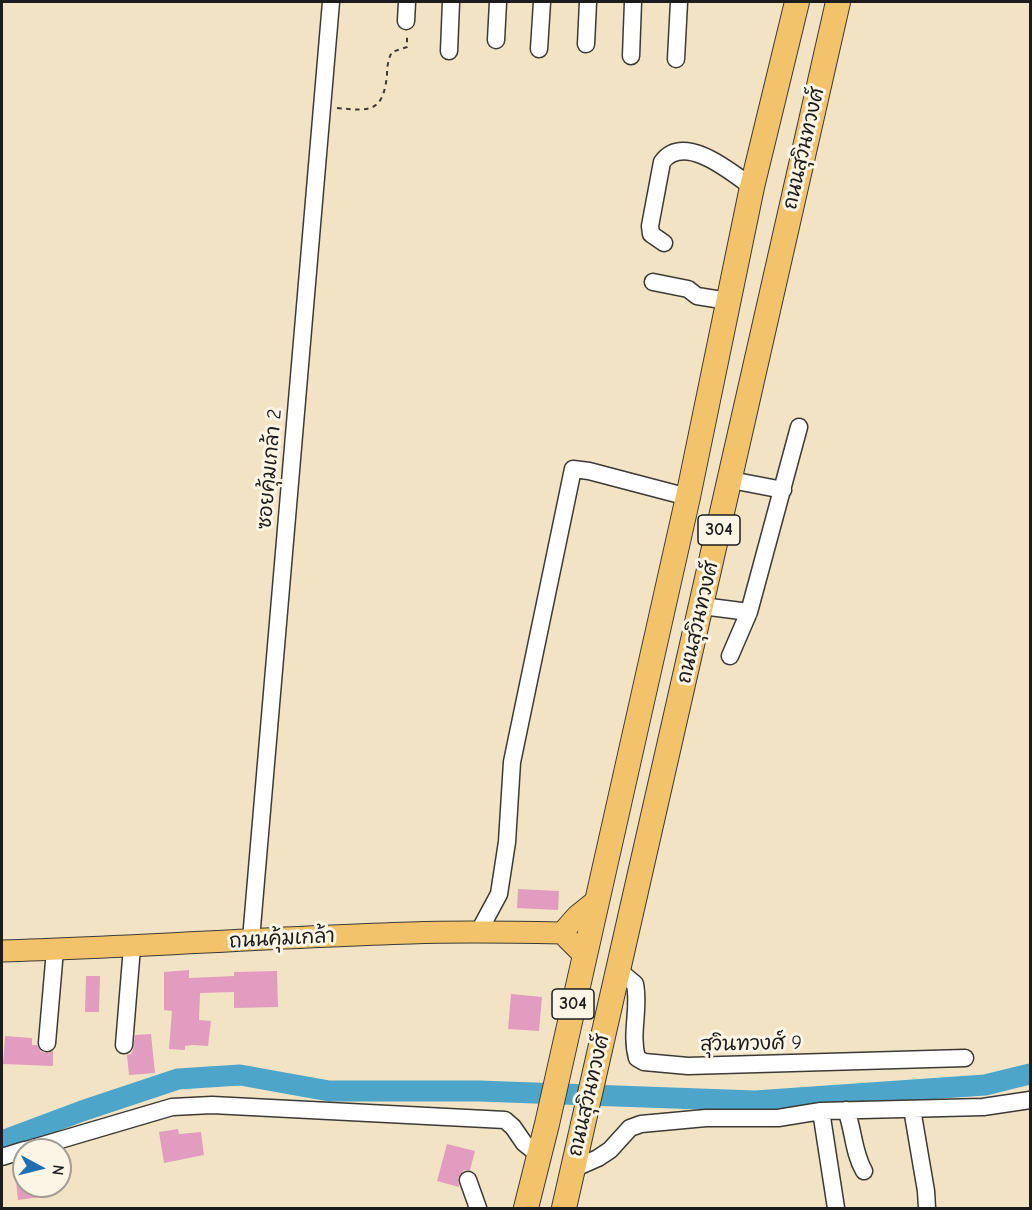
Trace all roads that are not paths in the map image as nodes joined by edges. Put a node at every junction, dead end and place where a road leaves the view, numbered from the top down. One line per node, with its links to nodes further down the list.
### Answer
1 (331, 2): 33 (street, ซอยคุ้มเกล้า 2)
2 (407, 2): 11 (street)
3 (451, 2): 15 (street)
4 (498, 2): 12 (street)
5 (542, 2): 14 (street)
6 (588, 2): 13 (street)
7 (633, 2): 16 (street)
8 (679, 2): 17 (street)
9 (796, 2): 18 (highway, ถนนสุวินทวงศ์ / 304)
10 (838, 2): 22 (highway, ถนนสุวินทวงศ์ / 304)
11 (406, 21)
12 (496, 40)
13 (586, 44)
14 (539, 49)
15 (449, 51)
16 (631, 56)
17 (676, 58)
18 (752, 187): 19 (street); 21 (highway, ถนนสุวินทวงศ์ / 304)
19 (664, 243)
20 (652, 282): 21 (street)
21 (728, 301): 22 (highway); 26 (highway, ถนนสุวินทวงศ์ / 304)
22 (768, 308): 24 (highway, ถนนสุวินทวงศ์ / 304)
23 (799, 427): 25 (street)
24 (731, 480): 25 (street); 27 (highway, ถนนสุวินทวงศ์ / 304)
25 (783, 490): 28 (street)
26 (688, 497): 30 (highway, ถนนสุวินทวงศ์ / 304); 31 (street)
27 (702, 606): 28 (street); 38 (highway, ถนนสุวินทวงศ์ / 304)
28 (749, 612): 29 (street)
29 (730, 656)
30 (597, 900): 32 (main road); 37 (highway, ถนนสุวินทวงศ์ / 304)
31 (478, 933): 32 (main road, ถนนคุ้มเกล้า); 33 (main road, ถนนคุ้มเกล้า)
32 (562, 933): 37 (main road)
33 (250, 939): 34 (main road, ถนนคุ้มเกล้า)
34 (132, 947): 35 (main road, ถนนคุ้มเกล้า); 40 (street)
35 (55, 950): 36 (main road, ถนนคุ้มเกล้า); 39 (street)
36 (2, 951)
37 (584, 955): 47 (highway, ถนนสุวินทวงศ์ / 304)
38 (617, 969): 41 (street, สุวินทวงศ์ 9); 48 (highway, ถนนสุวินทวงศ์ / 304)
39 (46, 1043)
40 (124, 1045)
41 (965, 1058)
42 (1030, 1100): 43 (street)
43 (912, 1109): 44 (street); 55 (street)
44 (846, 1110): 45 (street); 49 (street)
45 (821, 1111): 48 (street); 54 (street)
46 (65, 1138): 47 (street)
47 (538, 1155): 52 (highway, ถนนสุวินทวงศ์ / 304)
48 (573, 1169): 53 (highway, ถนนสุวินทวงศ์ / 304)
49 (864, 1172)
50 (468, 1180): 51 (street)
51 (478, 1209)
52 (525, 1209)
53 (564, 1209)
54 (836, 1209)
55 (927, 1209)

